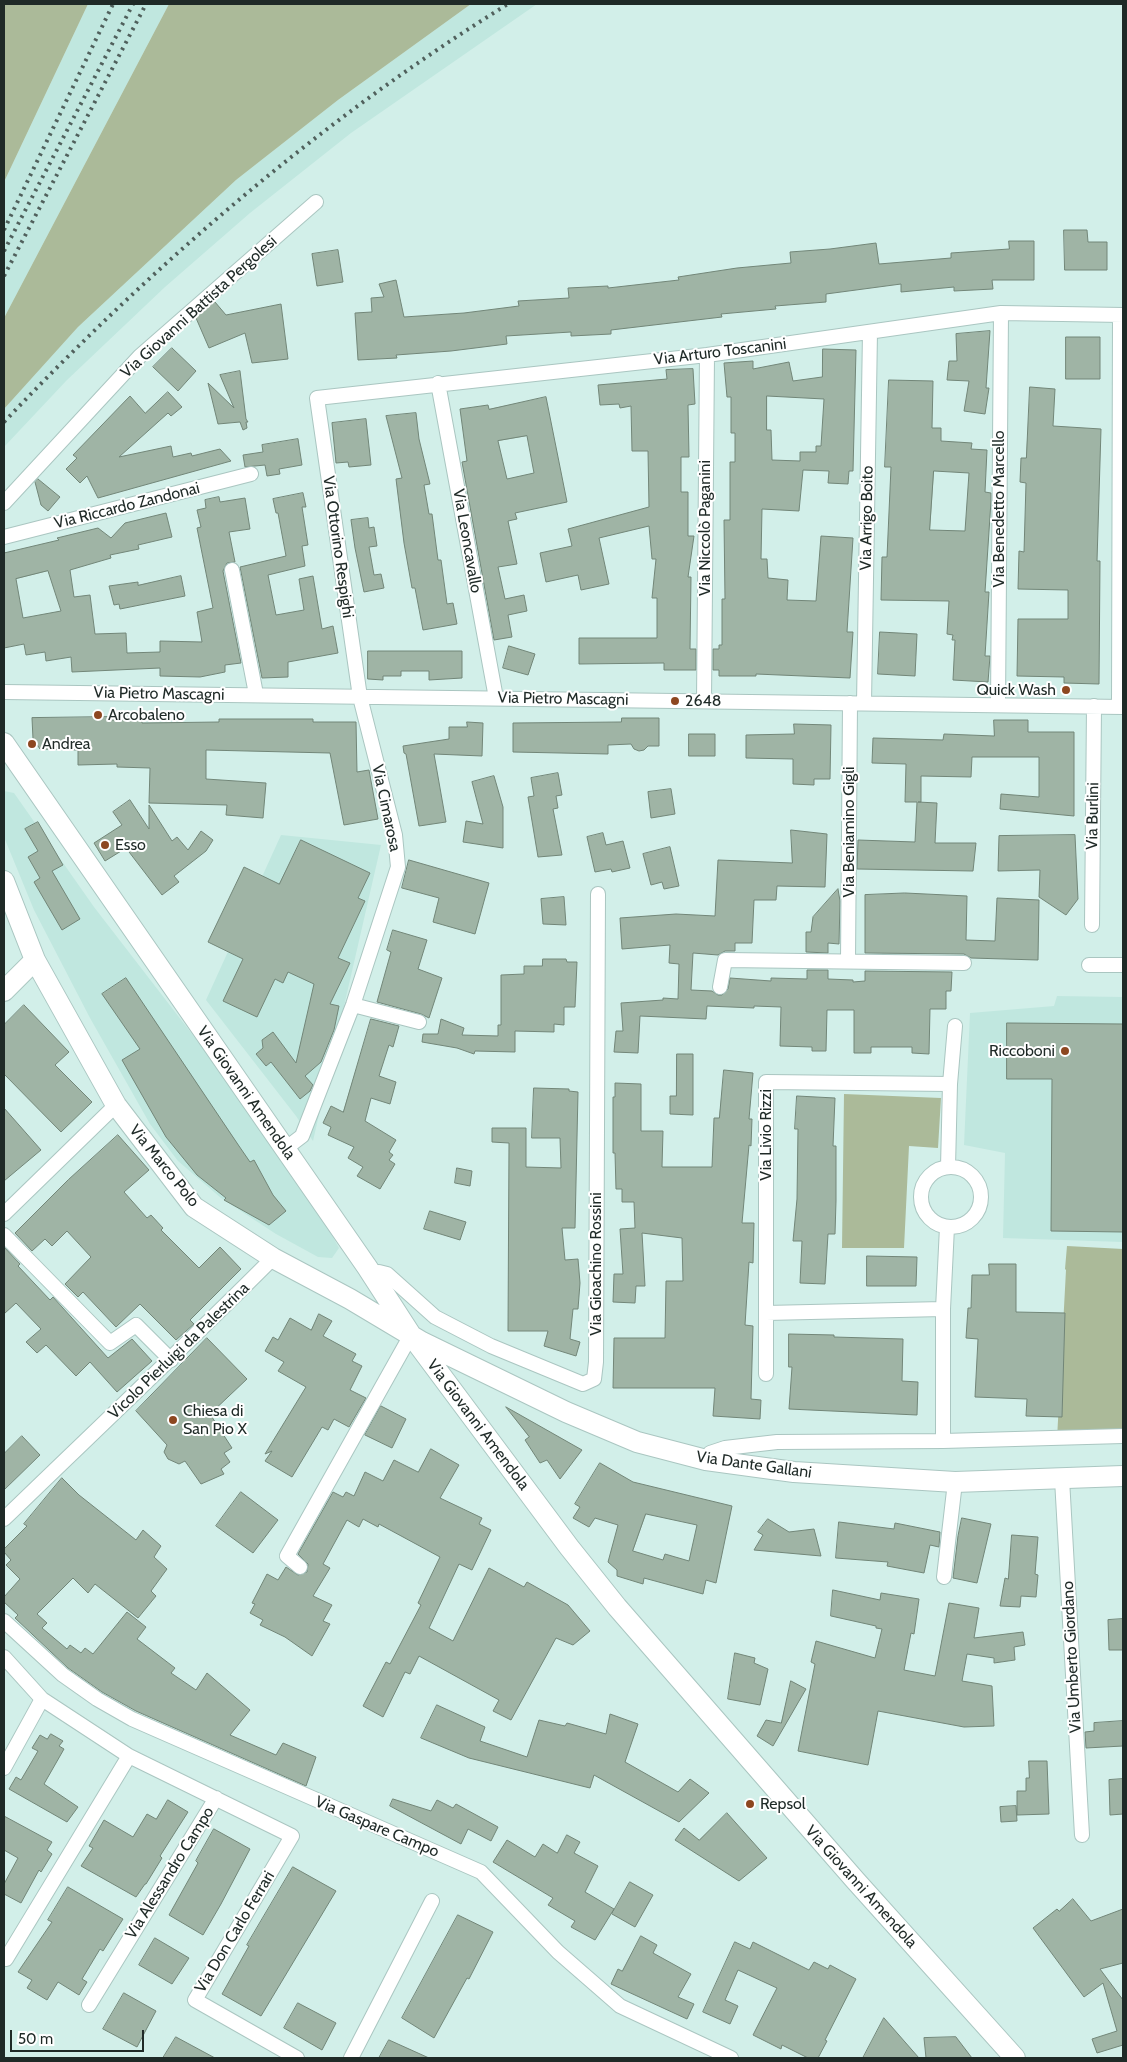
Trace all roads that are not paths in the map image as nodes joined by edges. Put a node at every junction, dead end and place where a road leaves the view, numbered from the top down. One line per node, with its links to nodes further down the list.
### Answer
1 (316, 202): 9 (street, Via Giovanni Battista Pergolesi)
2 (1001, 313): 3 (street, Via Arturo Toscanini); 4 (street, Via Arturo Toscanini); 18 (street, Via Benedetto Marcello)
3 (1122, 315): 20 (street)
4 (870, 332): 5 (street, Via Arturo Toscanini); 17 (street, Via Arrigo Boito)
5 (707, 355): 6 (street, Via Arturo Toscanini); 16 (street, Via Niccolò Paganini)
6 (438, 383): 7 (street, Via Arturo Toscanini); 15 (street, Via Leoncavallo)
7 (317, 398): 14 (street, Via Ottorino Respighi)
8 (251, 474): 10 (street, Via Riccardo Zandonai)
9 (4, 503)
10 (4, 537)
11 (232, 570): 13 (street)
12 (4, 692): 13 (street, Via Pietro Mascagni)
13 (256, 694): 14 (street, Via Pietro Mascagni)
14 (360, 697): 15 (street, Via Pietro Mascagni); 32 (street, Via Cimarosa)
15 (496, 698): 16 (street, Via Pietro Mascagni)
16 (704, 701): 17 (street, Via Pietro Mascagni)
17 (857, 703): 18 (street, Via Pietro Mascagni); 26 (street, Via Beniamino Gigli)
18 (998, 705): 19 (street, Via Pietro Mascagni)
19 (1094, 706): 20 (street, Via Pietro Mascagni); 24 (street, Via Burlini)
20 (1121, 707)
21 (4, 744): 37 (main road, Via Giovanni Amendola)
22 (4, 881): 25 (main road, Via Marco Polo)
23 (598, 894): 43 (street, Via Gioachino Rossini)
24 (1092, 925)
25 (35, 960): 31 (main road); 36 (main road, Via Marco Polo)
26 (848, 961): 27 (street); 30 (street)
27 (964, 963)
28 (1089, 965): 29 (street)
29 (1123, 965)
30 (720, 987)
31 (4, 991)
32 (353, 1005): 33 (street); 37 (street, Via Cimarosa)
33 (419, 1022)
34 (954, 1026): 35 (street)
35 (950, 1084): 38 (street); 45 (street, Via Livio Rizzi)
36 (116, 1105): 39 (street); 42 (main road, Via Marco Polo)
37 (285, 1149): 43 (main road, Via Giovanni Amendola)
38 (948, 1167): 40 (street); 40 (street)
39 (4, 1214)
40 (947, 1227): 44 (street)
41 (4, 1236): 47 (street)
42 (273, 1258): 46 (main road, Via Marco Polo); 47 (street, Vicolo Pierluigi da Palestrina)
43 (373, 1276): 46 (main road, Via Giovanni Amendola)
44 (943, 1310): 45 (street); 50 (street)
45 (766, 1313): 48 (street, Via Livio Rizzi)
46 (411, 1335): 51 (main road, Via Dante Gallani); 56 (street); 71 (main road, Via Giovanni Amendola)
47 (171, 1360): 55 (street, Vicolo Pierluigi da Palestrina)
48 (766, 1374)
49 (1123, 1436): 50 (street)
50 (943, 1441): 51 (street)
51 (706, 1460): 54 (main road, Via Dante Gallani)
52 (1123, 1476): 53 (main road, Via Dante Gallani)
53 (1062, 1479): 54 (main road, Via Dante Gallani); 64 (street, Via Umberto Giordano)
54 (954, 1482): 57 (street)
55 (4, 1519)
56 (300, 1567)
57 (944, 1577)
58 (4, 1621): 70 (street, Via Gaspare Campo)
59 (4, 1658): 60 (street, Via Alessandro Campo)
60 (42, 1699): 61 (street, Via Alessandro Campo); 62 (street)
61 (129, 1756): 63 (street, Via Alessandro Campo); 66 (street)
62 (4, 1768)
63 (216, 1798): 67 (street, Via Alessandro Campo); 68 (street, Via Don Carlo Ferrari)
64 (1082, 1835)
65 (432, 1901): 69 (street)
66 (6, 1959)
67 (89, 2006)
68 (297, 2058)
69 (351, 2058)
70 (731, 2058)
71 (1015, 2058)

